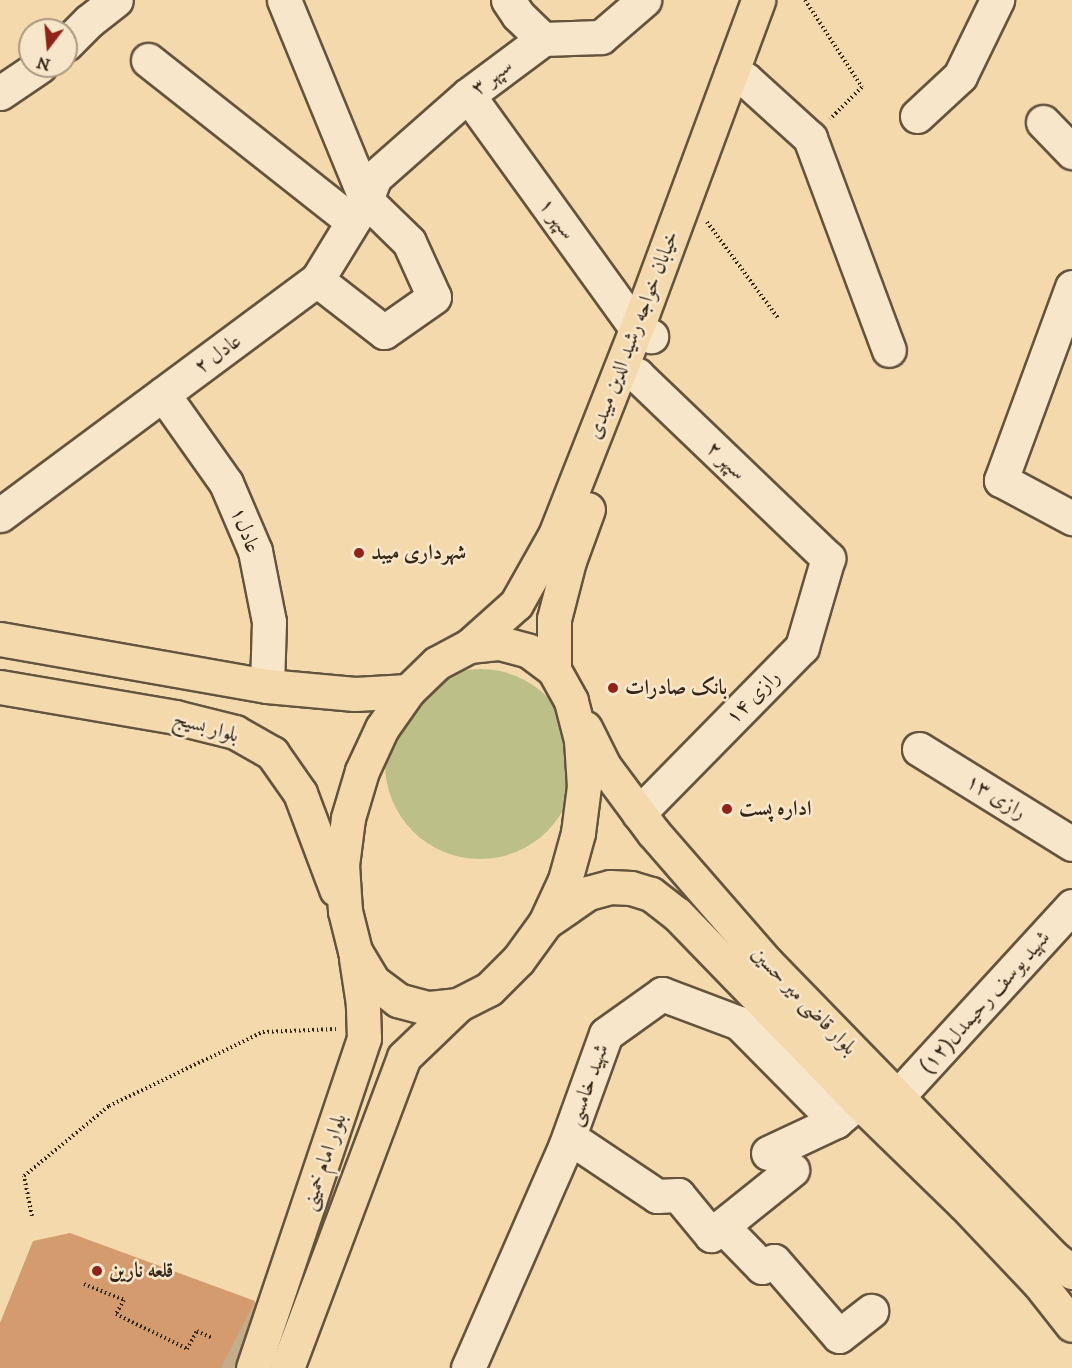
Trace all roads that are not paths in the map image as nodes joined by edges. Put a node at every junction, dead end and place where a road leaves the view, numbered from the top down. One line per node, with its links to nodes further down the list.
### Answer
1 (116, 0): 8 (street)
2 (284, 0): 18 (street)
3 (508, 0): 9 (street)
4 (644, 0): 9 (street)
5 (758, 0): 11 (main road, خیابان خواجه رشید الدین میبدی)
6 (774, 0): 11 (main road, خیابان خواجه رشید الدین میبدی)
7 (998, 0): 15 (street)
8 (82, 10)
9 (543, 39): 14 (street, سپهر ۳)
10 (148, 60): 18 (street)
11 (738, 76): 21 (main road, خیابان خواجه رشید الدین میبدی); 21 (main road, خیابان خواجه رشید الدین میبدی); 22 (street)
12 (22, 78): 13 (street)
13 (0, 93)
14 (468, 95): 18 (street, سپهر ۳); 21 (street, سپهر ۱)
15 (917, 116)
16 (1043, 122): 17 (street)
17 (1072, 152)
18 (359, 210): 19 (street, سپهر ۳); 19 (street)
19 (317, 280): 24 (street, عادل ۲)
20 (1072, 288): 26 (street)
21 (644, 332): 23 (main road, خیابان خواجه رشید الدین میبدی)
22 (889, 350)
23 (629, 373): 27 (street, سپهر ۲); 29 (main road, خیابان خواجه رشید الدین میبدی); 30 (main road, خیابان خواجه رشید الدین میبدی)
24 (163, 393): 25 (street, عادل ۲); 32 (street, عادل۱)
25 (2, 510)
26 (1072, 518)
27 (828, 558): 38 (street, رازی ۱۴)
28 (0, 639): 31 (main road)
29 (469, 646): 30 (main road); 34 (main road)
30 (554, 670): 35 (main road)
31 (187, 672): 32 (main road); 36 (main road)
32 (267, 686): 34 (main road)
33 (0, 687): 36 (main road, بلوار بسیج)
34 (408, 691): 41 (main road)
35 (571, 701): 38 (main road, بلوار قاضی میر حسین); 42 (main road)
36 (175, 717): 41 (main road, بلوار بسیج)
37 (919, 749): 39 (street, رازی ۱۳)
38 (639, 813): 45 (main road, بلوار قاضی میر حسین)
39 (1072, 844)
40 (1072, 906): 45 (street, شهید یوسف رحیمدل(۱۲))
41 (345, 911): 43 (main road)
42 (544, 923): 44 (main road); 46 (main road, بلوار قاضی میر حسین)
43 (355, 951): 44 (main road); 52 (main road, بلوار امام خمینی)
44 (458, 1005): 53 (main road, بلوار امام خمینی)
45 (897, 1097): 49 (main road, بلوار قاضی میر حسین)
46 (847, 1111): 47 (street, شهید خامسی); 48 (street); 51 (main road, بلوار قاضی میر حسین)
47 (568, 1137): 48 (street); 54 (street, شهید خامسی)
48 (722, 1226): 50 (street)
49 (1072, 1272)
50 (871, 1311)
51 (1072, 1325)
52 (254, 1368)
53 (287, 1368)
54 (468, 1368)

